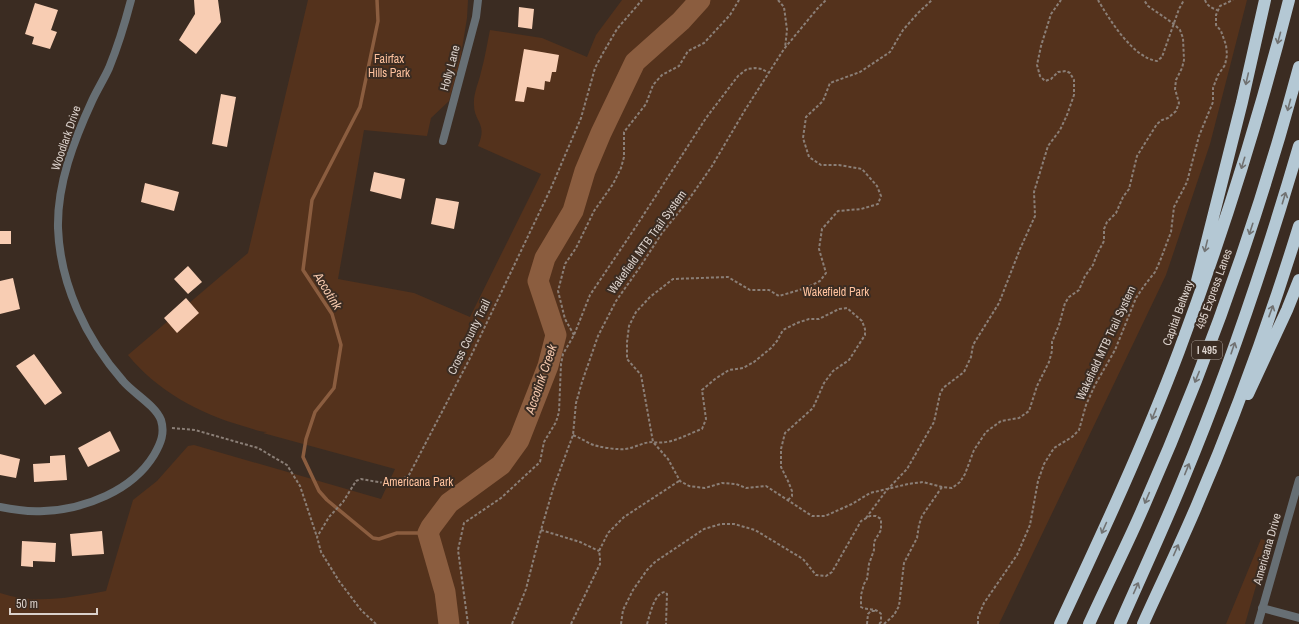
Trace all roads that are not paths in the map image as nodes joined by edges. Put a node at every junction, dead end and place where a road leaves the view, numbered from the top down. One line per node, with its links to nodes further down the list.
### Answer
1 (131, 0): 13 (street, Woodlark Drive)
2 (478, 0): 6 (street, Holly Lane)
3 (1265, 0): 10 (highway, one-way to 10)
4 (1289, 0): 10 (highway, Capital Beltway / I 495, one-way to 10)
5 (1299, 67): 17 (highway, 495 Express Lanes / I 495, one-way to 17)
6 (443, 141)
7 (1299, 146): 18 (highway, I 495, one-way to 7)
8 (1299, 226): 12 (highway, one-way to 8)
9 (1299, 280): 12 (highway)
10 (1179, 352): 16 (highway, Capital Beltway / I 495, one-way to 16)
11 (1299, 480): 14 (street, Americana Drive)
12 (1197, 504): 19 (highway, one-way to 12)
13 (0, 507)
14 (1262, 608): 15 (street); 20 (street, Americana Drive)
15 (1299, 618)
16 (1060, 624)
17 (1089, 624)
18 (1120, 624)
19 (1143, 624)
20 (1258, 624)

